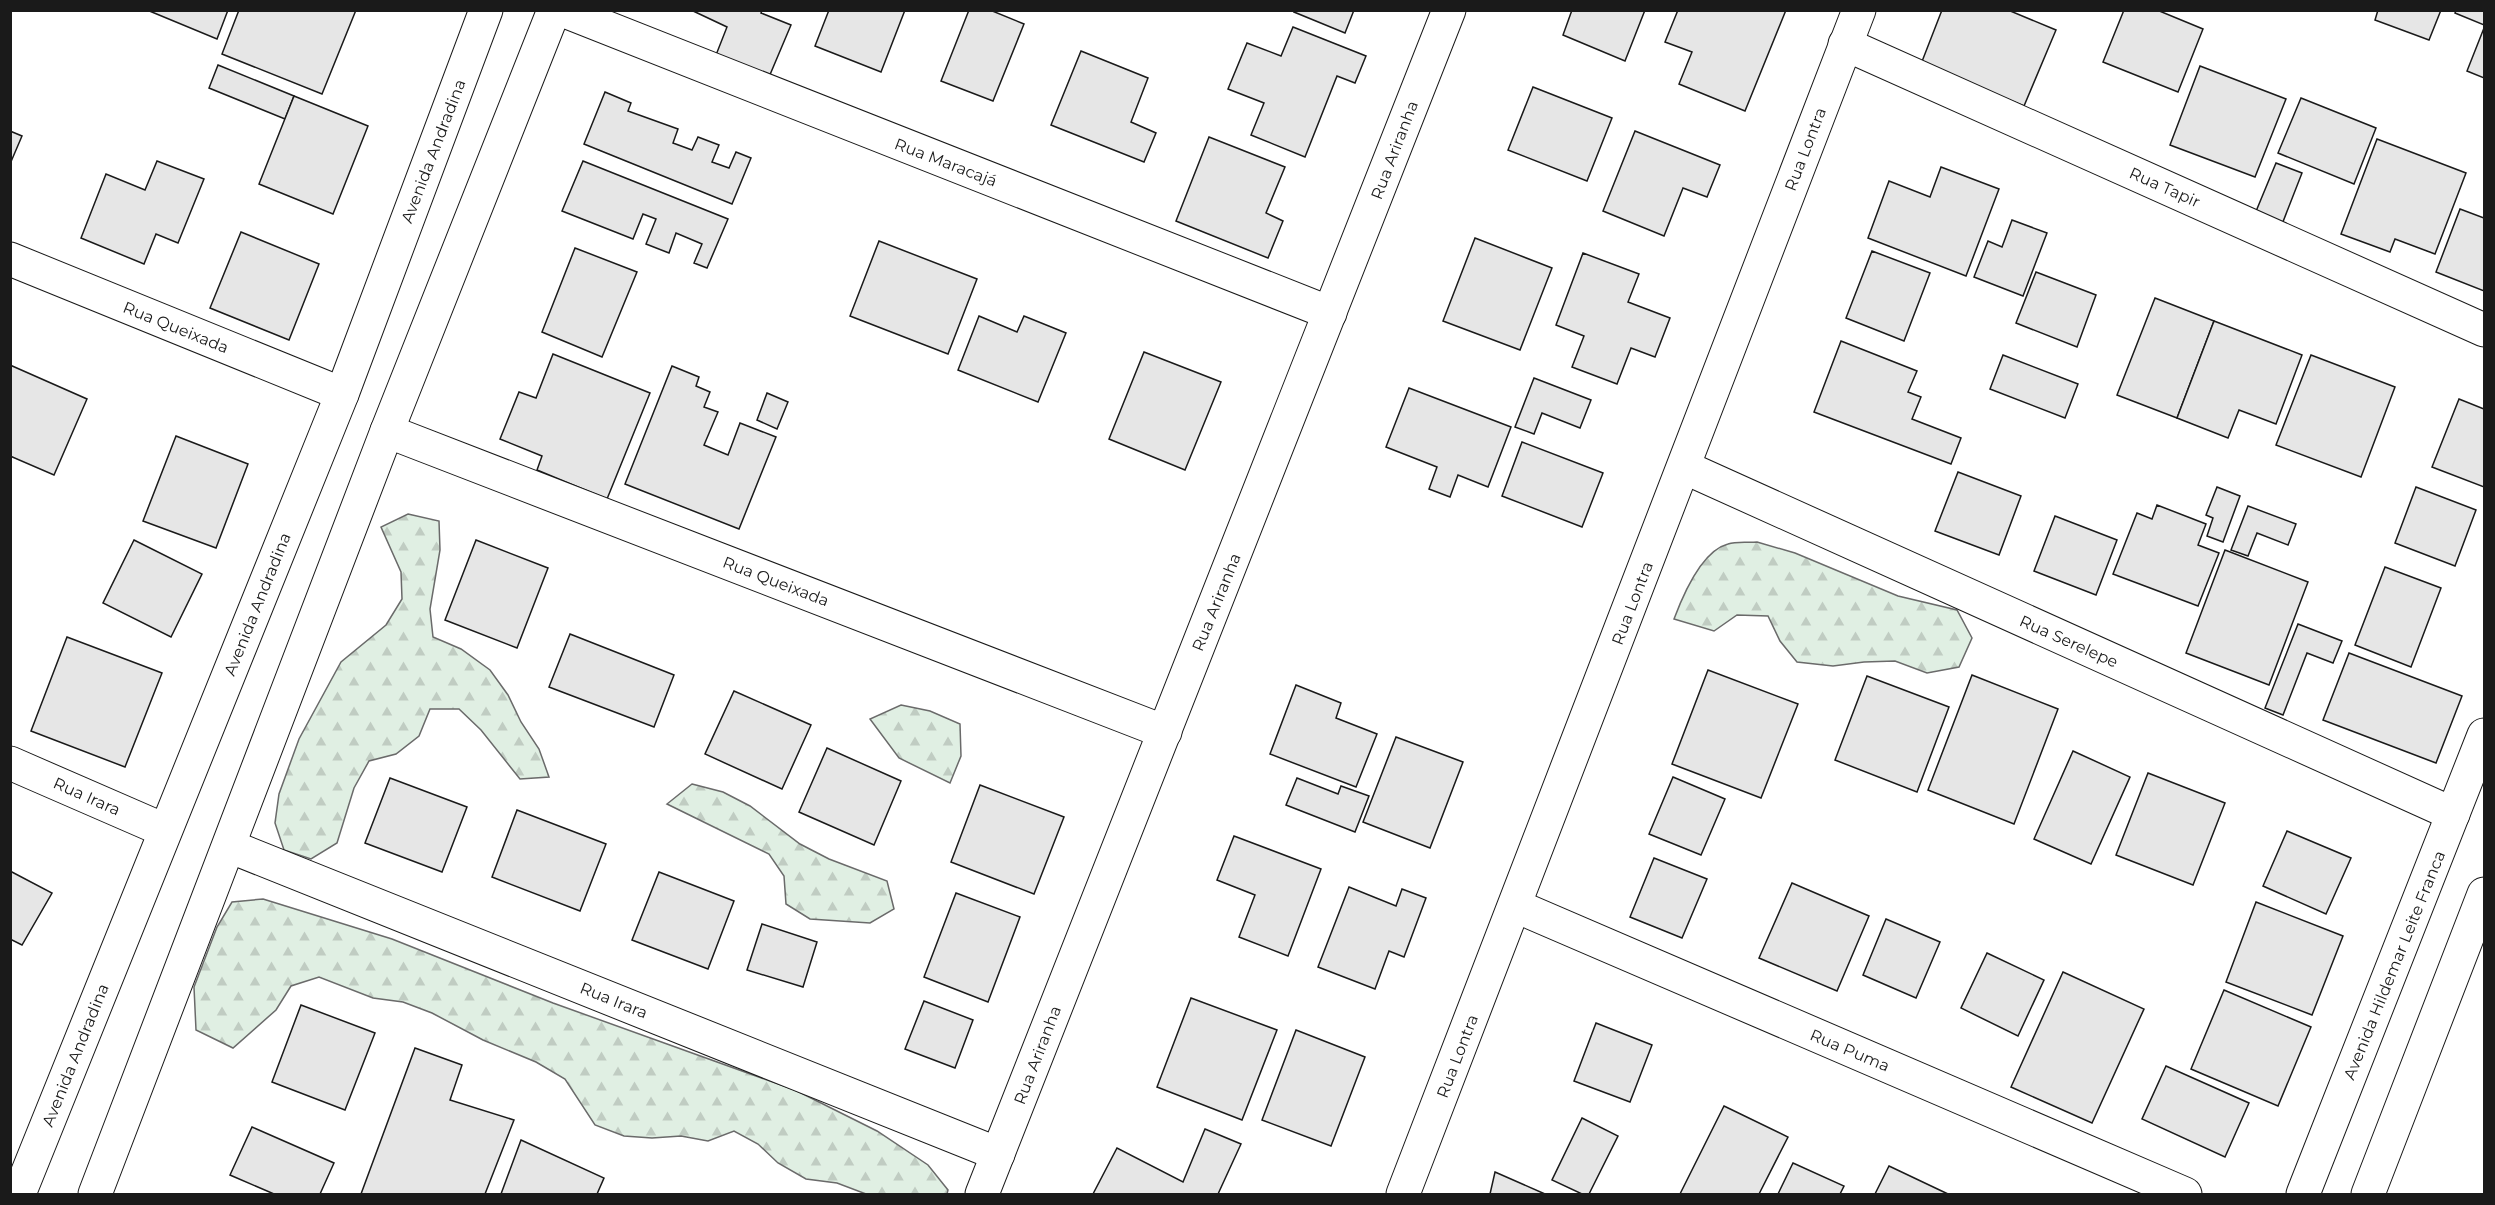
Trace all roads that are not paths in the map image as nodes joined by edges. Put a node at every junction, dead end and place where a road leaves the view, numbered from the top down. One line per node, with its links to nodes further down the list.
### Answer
1 (486, 10): 10 (street, Avenida Andradina)
2 (554, 10): 11 (street)
3 (562, 10): 8 (street, Rua Maracajá)
4 (1449, 10): 8 (street, Rua Ariranha)
5 (1859, 10): 6 (street, Rua Lontra)
6 (1845, 44): 9 (street, Rua Tapir); 12 (street, Rua Lontra)
7 (10, 259): 10 (street, Rua Queixada)
8 (1330, 313): 13 (street, Rua Ariranha)
9 (2484, 330)
10 (342, 394): 17 (street, Avenida Andradina)
11 (387, 431): 13 (street, Rua Queixada); 18 (street)
12 (1684, 467): 16 (street, Rua Serelepe); 20 (street, Rua Lontra)
13 (1165, 732): 21 (street, Rua Ariranha)
14 (2484, 735): 16 (street, Avenida Hildemar Leite Franca)
15 (10, 762): 17 (street, Rua Irara)
16 (2453, 814): 27 (street, Avenida Hildemar Leite Franca)
17 (165, 830): 22 (street, Avenida Andradina)
18 (229, 846): 21 (street, Rua Irara); 23 (street)
19 (2484, 894): 28 (street)
20 (1516, 906): 25 (street, Rua Lontra); 26 (street, Rua Puma)
21 (998, 1154): 24 (street, Rua Ariranha)
22 (19, 1194)
23 (95, 1194)
24 (982, 1194)
25 (1403, 1194)
26 (2184, 1194)
27 (2303, 1194)
28 (2368, 1194)

